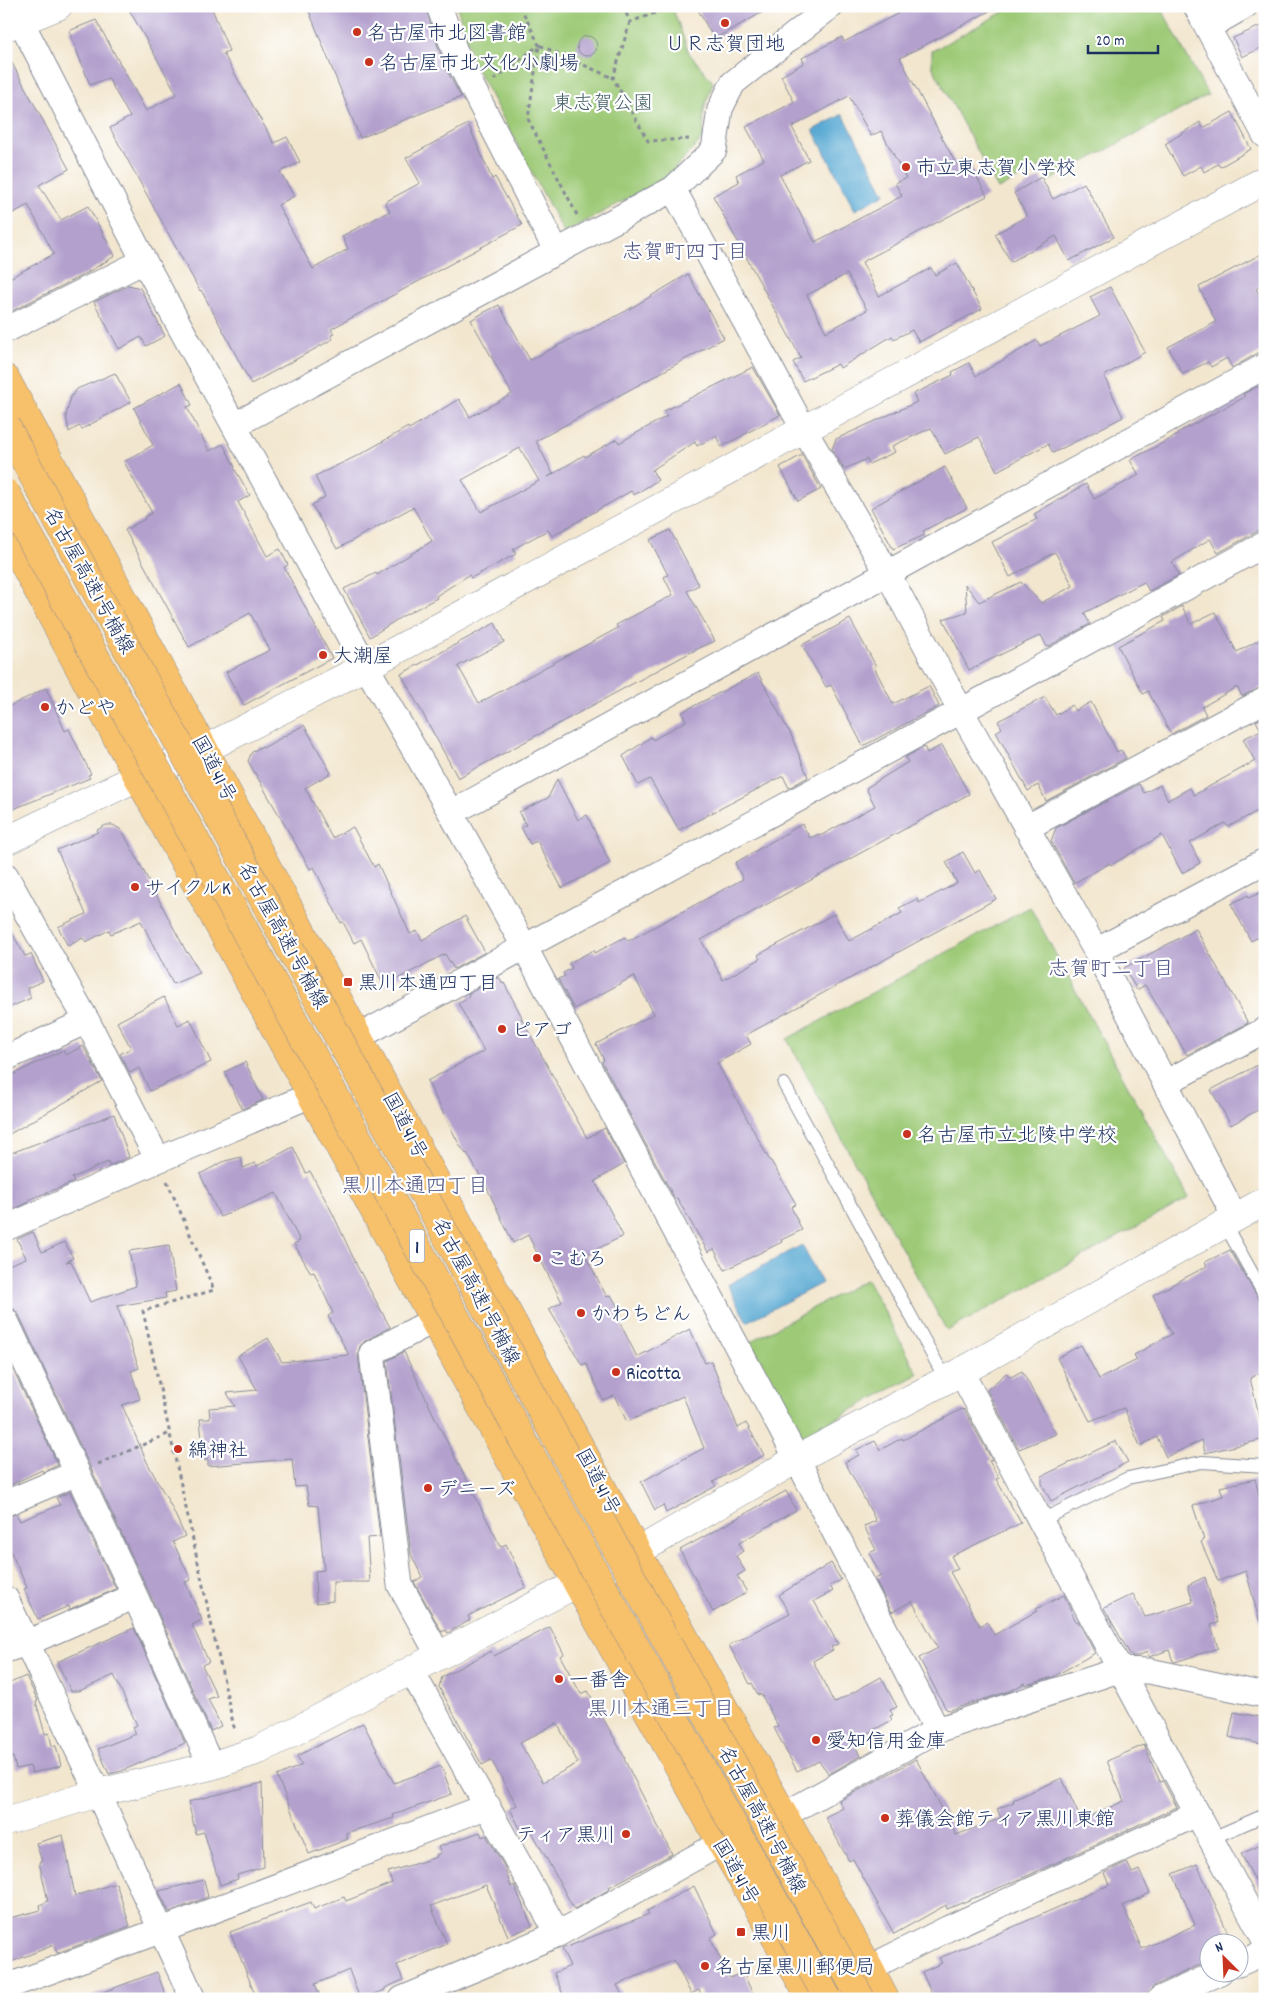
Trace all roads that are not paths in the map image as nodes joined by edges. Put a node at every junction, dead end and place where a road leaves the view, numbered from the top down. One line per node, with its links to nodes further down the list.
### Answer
1 (58, 6): 6 (street)
2 (439, 6): 10 (street)
3 (831, 6): 9 (street)
4 (1244, 6): 5 (street)
5 (1202, 17): 7 (street)
6 (14, 18): 11 (street)
7 (1265, 135)
8 (1265, 180): 17 (street)
9 (673, 189): 10 (street); 17 (street)
10 (557, 252): 15 (street)
11 (144, 261): 12 (street); 15 (street)
12 (6, 330)
13 (1265, 366): 21 (street)
14 (6, 379): 25 (highway, 国道41号)
15 (235, 425): 22 (street)
16 (6, 426): 85 (highway, 名古屋高速1号楠線 / 1, bridge)
17 (803, 428): 21 (street); 22 (street)
18 (6, 494): 82 (highway, 名古屋高速1号楠線 / 1, bridge)
19 (6, 531): 26 (highway, 国道41号)
20 (1265, 544): 24 (street)
21 (888, 574): 24 (street); 27 (street)
22 (367, 666): 25 (street); 27 (street)
23 (1265, 700): 28 (street)
24 (961, 711): 28 (street); 32 (street)
25 (205, 749): 26 (street); 36 (highway, 国道41号)
26 (138, 777): 29 (street); 40 (highway, 国道41号)
27 (451, 813): 32 (street)
28 (1026, 828): 33 (street)
29 (6, 841)
30 (1265, 861): 33 (street)
31 (6, 876): 34 (street)
32 (525, 948): 36 (street); 50 (street)
33 (1096, 951): 38 (street)
34 (86, 1021): 37 (street); 41 (street)
35 (1265, 1030): 38 (street)
36 (358, 1037): 55 (highway, 国道41号)
37 (6, 1058)
38 (1165, 1083): 43 (street)
39 (784, 1084): 49 (lane)
40 (311, 1094): 41 (street); 46 (highway, 国道41号)
41 (158, 1160): 44 (street)
42 (1265, 1201): 43 (street)
43 (1230, 1220): 45 (lane); 49 (street)
44 (6, 1228)
45 (1265, 1296)
46 (434, 1320): 56 (highway, 国道41号); 60 (street)
47 (6, 1321): 48 (street)
48 (16, 1367): 52 (street)
49 (954, 1376): 50 (street); 54 (street)
50 (797, 1459): 55 (street); 64 (street)
51 (1265, 1466): 54 (lane)
52 (77, 1473): 53 (street); 57 (street)
53 (6, 1503)
54 (1040, 1521): 62 (street)
55 (638, 1552): 56 (street); 69 (highway, 国道41号)
56 (577, 1583): 60 (street); 73 (highway, 国道41号)
57 (135, 1596): 59 (street); 65 (street)
58 (6, 1598): 59 (street)
59 (17, 1647): 66 (street)
60 (439, 1656): 61 (street)
61 (411, 1670): 65 (street); 67 (street)
62 (1119, 1670): 63 (street); 64 (street); 68 (street)
63 (1265, 1695)
64 (937, 1730): 69 (street)
65 (211, 1766): 66 (street)
66 (98, 1793): 71 (street); 74 (street)
67 (488, 1806): 74 (street); 75 (street)
68 (1197, 1814): 72 (street); 79 (street)
69 (784, 1815): 79 (highway, 国道41号)
70 (1265, 1815): 72 (lane)
71 (6, 1821)
72 (1210, 1839): 76 (street)
73 (721, 1843): 75 (street); 82 (highway, 国道41号)
74 (162, 1930): 81 (street); 83 (street)
75 (558, 1934): 84 (street)
76 (1265, 1940)
77 (1265, 1952): 78 (street)
78 (1248, 1960)
79 (869, 1968): 86 (highway, 国道41号)
80 (1198, 1982): 87 (street)
81 (6, 1987)
82 (811, 1998)
83 (193, 1999)
84 (402, 1999)
85 (861, 1999)
86 (885, 1999)
87 (1160, 1999)

